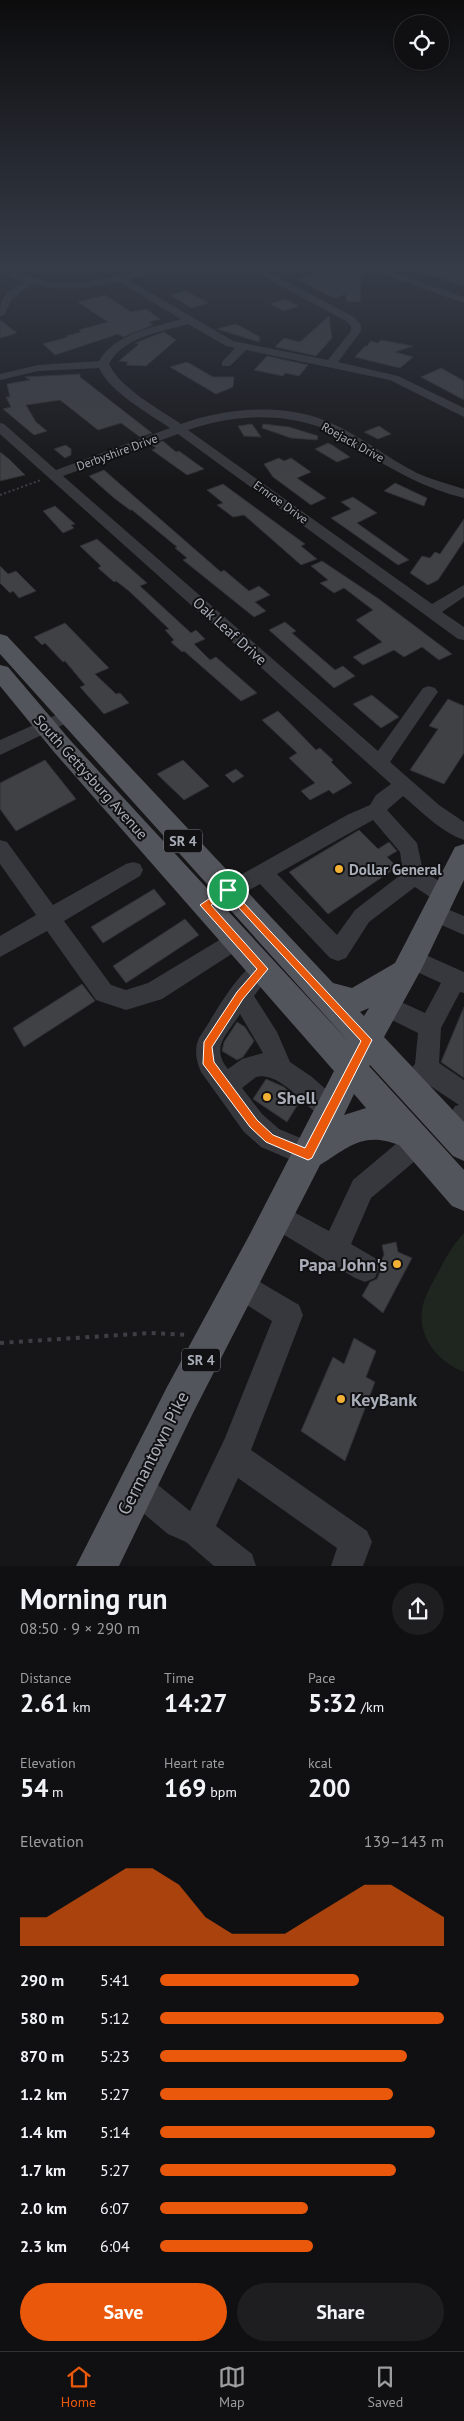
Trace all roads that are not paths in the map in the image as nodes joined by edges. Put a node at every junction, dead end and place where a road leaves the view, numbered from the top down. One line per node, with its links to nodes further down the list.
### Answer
1 (132, 339): 6 (street)
2 (220, 339): 4 (street)
3 (350, 339): 5 (street)
4 (243, 347): 5 (street); 7 (street)
5 (331, 363): 9 (street)
6 (103, 364): 8 (street); 11 (street, Ernroe Drive)
7 (226, 364)
8 (0, 377)
9 (464, 413)
10 (0, 427): 12 (street, Oak Leaf Drive)
11 (179, 429): 12 (street, Derbyshire Drive); 13 (street, Roejack Drive); 15 (street, Ernroe Drive)
12 (54, 475): 22 (street, Oak Leaf Drive)
13 (464, 494)
14 (464, 590): 15 (street)
15 (432, 611): 16 (street, Ernroe Drive)
16 (464, 635)
17 (0, 641): 20 (main road, South Gettysburg Avenue / SR 4)
18 (0, 672): 20 (main road, South Gettysburg Avenue / SR 4)
19 (429, 692): 22 (street)
20 (56, 721): 21 (street); 31 (main road, South Gettysburg Avenue / SR 4); 33 (main road, South Gettysburg Avenue / SR 4)
21 (0, 748)
22 (378, 763): 23 (street, Oak Leaf Drive)
23 (404, 785): 24 (street); 25 (street, Oak Leaf Drive)
24 (377, 810): 29 (street); 30 (street)
25 (464, 832)
26 (1, 852): 34 (street)
27 (464, 854): 32 (main road)
28 (133, 870): 34 (street)
29 (263, 873): 30 (street); 31 (street)
30 (414, 876): 32 (street)
31 (228, 890): 33 (street); 41 (main road, South Gettysburg Avenue / SR 4)
32 (440, 904): 35 (street); 38 (main road)
33 (205, 905): 36 (main road, South Gettysburg Avenue / SR 4)
34 (50, 918): 36 (street); 37 (street)
35 (464, 926)
36 (236, 939): 39 (main road, South Gettysburg Avenue / SR 4)
37 (0, 947)
38 (409, 965): 40 (street); 41 (main road); 43 (main road)
39 (263, 969): 42 (street); 46 (main road, South Gettysburg Avenue / SR 4)
40 (459, 981): 44 (street)
41 (324, 994): 45 (main road, South Gettysburg Avenue / SR 4)
42 (240, 995): 47 (street); 49 (street)
43 (386, 1006): 44 (street); 45 (main road)
44 (430, 1027): 48 (street)
45 (367, 1040): 46 (main road, SR 4); 48 (main road, South Gettysburg Avenue)
46 (352, 1067): 51 (main road, SR 4); 53 (main road, South Gettysburg Avenue)
47 (281, 1069): 49 (street); 51 (street)
48 (419, 1078): 50 (street); 52 (main road, South Gettysburg Avenue)
49 (226, 1087): 54 (street)
50 (464, 1095)
51 (330, 1110): 54 (main road, SR 4)
52 (460, 1131)
53 (415, 1138): 54 (main road); 55 (main road, South Gettysburg Avenue); 57 (street)
54 (308, 1154): 56 (main road, Germantown Pike / SR 4)
55 (464, 1194)
56 (277, 1216): 57 (street); 59 (main road, Germantown Pike / SR 4)
57 (334, 1250): 58 (street)
58 (366, 1268)
59 (241, 1285): 60 (street); 61 (main road, Germantown Pike / SR 4)
60 (232, 1455): 62 (street); 65 (street)
61 (136, 1486): 62 (street); 63 (main road, Germantown Pike / SR 4)
62 (196, 1531): 64 (street)
63 (97, 1566)
64 (240, 1566)
65 (347, 1566)

